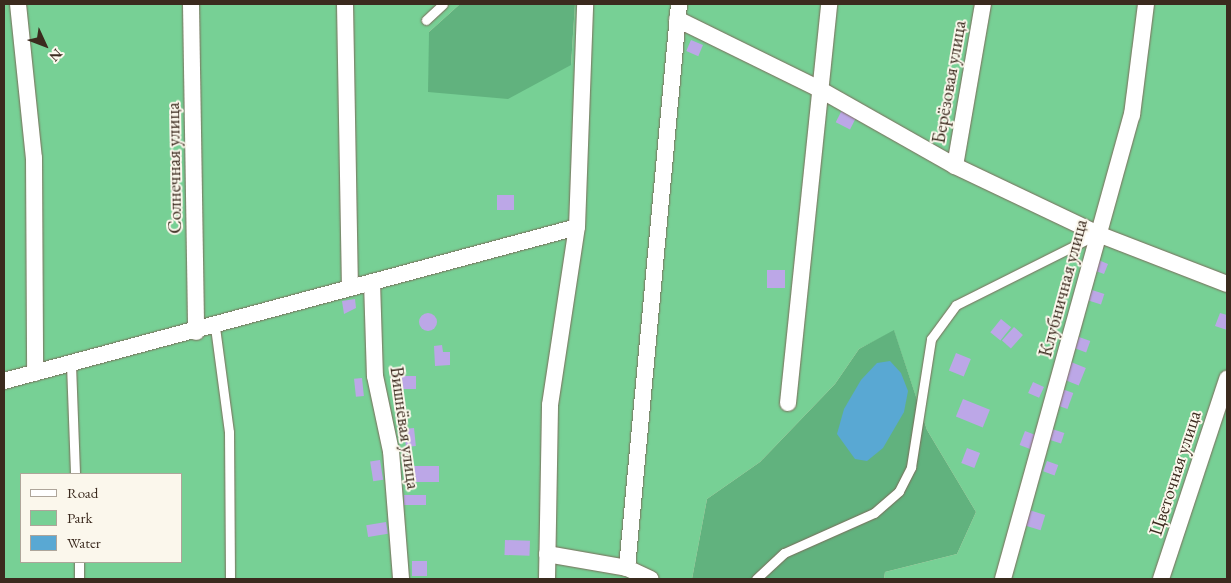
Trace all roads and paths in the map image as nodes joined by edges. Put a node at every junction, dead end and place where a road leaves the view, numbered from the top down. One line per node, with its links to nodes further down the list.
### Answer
1 (18, 4): 21 (street)
2 (191, 4): 19 (street, Солнечная улица)
3 (345, 4): 17 (street)
4 (443, 4): 10 (lane)
5 (585, 4): 13 (street)
6 (829, 4): 11 (street)
7 (983, 4): 12 (street, Берёзовая улица)
8 (1146, 4): 14 (street, Клубничная улица)
9 (678, 12): 11 (street); 28 (street)
10 (426, 20)
11 (820, 89): 12 (street); 24 (street)
12 (955, 166): 14 (street)
13 (576, 227): 15 (street); 26 (street)
14 (1098, 234): 16 (street); 34 (lane); 35 (street, Клубничная улица)
15 (372, 282): 17 (street); 31 (street, Вишнёвая улица)
16 (1227, 284)
17 (350, 288): 18 (street)
18 (214, 327): 19 (street); 30 (lane)
19 (196, 332): 20 (street)
20 (71, 364): 21 (street); 25 (lane)
21 (35, 373): 23 (street)
22 (1227, 379): 36 (street, Цветочная улица)
23 (4, 381)
24 (788, 403)
25 (75, 473)
26 (547, 554): 28 (street); 32 (street)
27 (79, 563): 29 (lane)
28 (627, 568): 33 (street)
29 (79, 579)
30 (230, 579)
31 (401, 579)
32 (547, 579)
33 (651, 579)
34 (756, 579)
35 (1003, 579)
36 (1161, 579)

